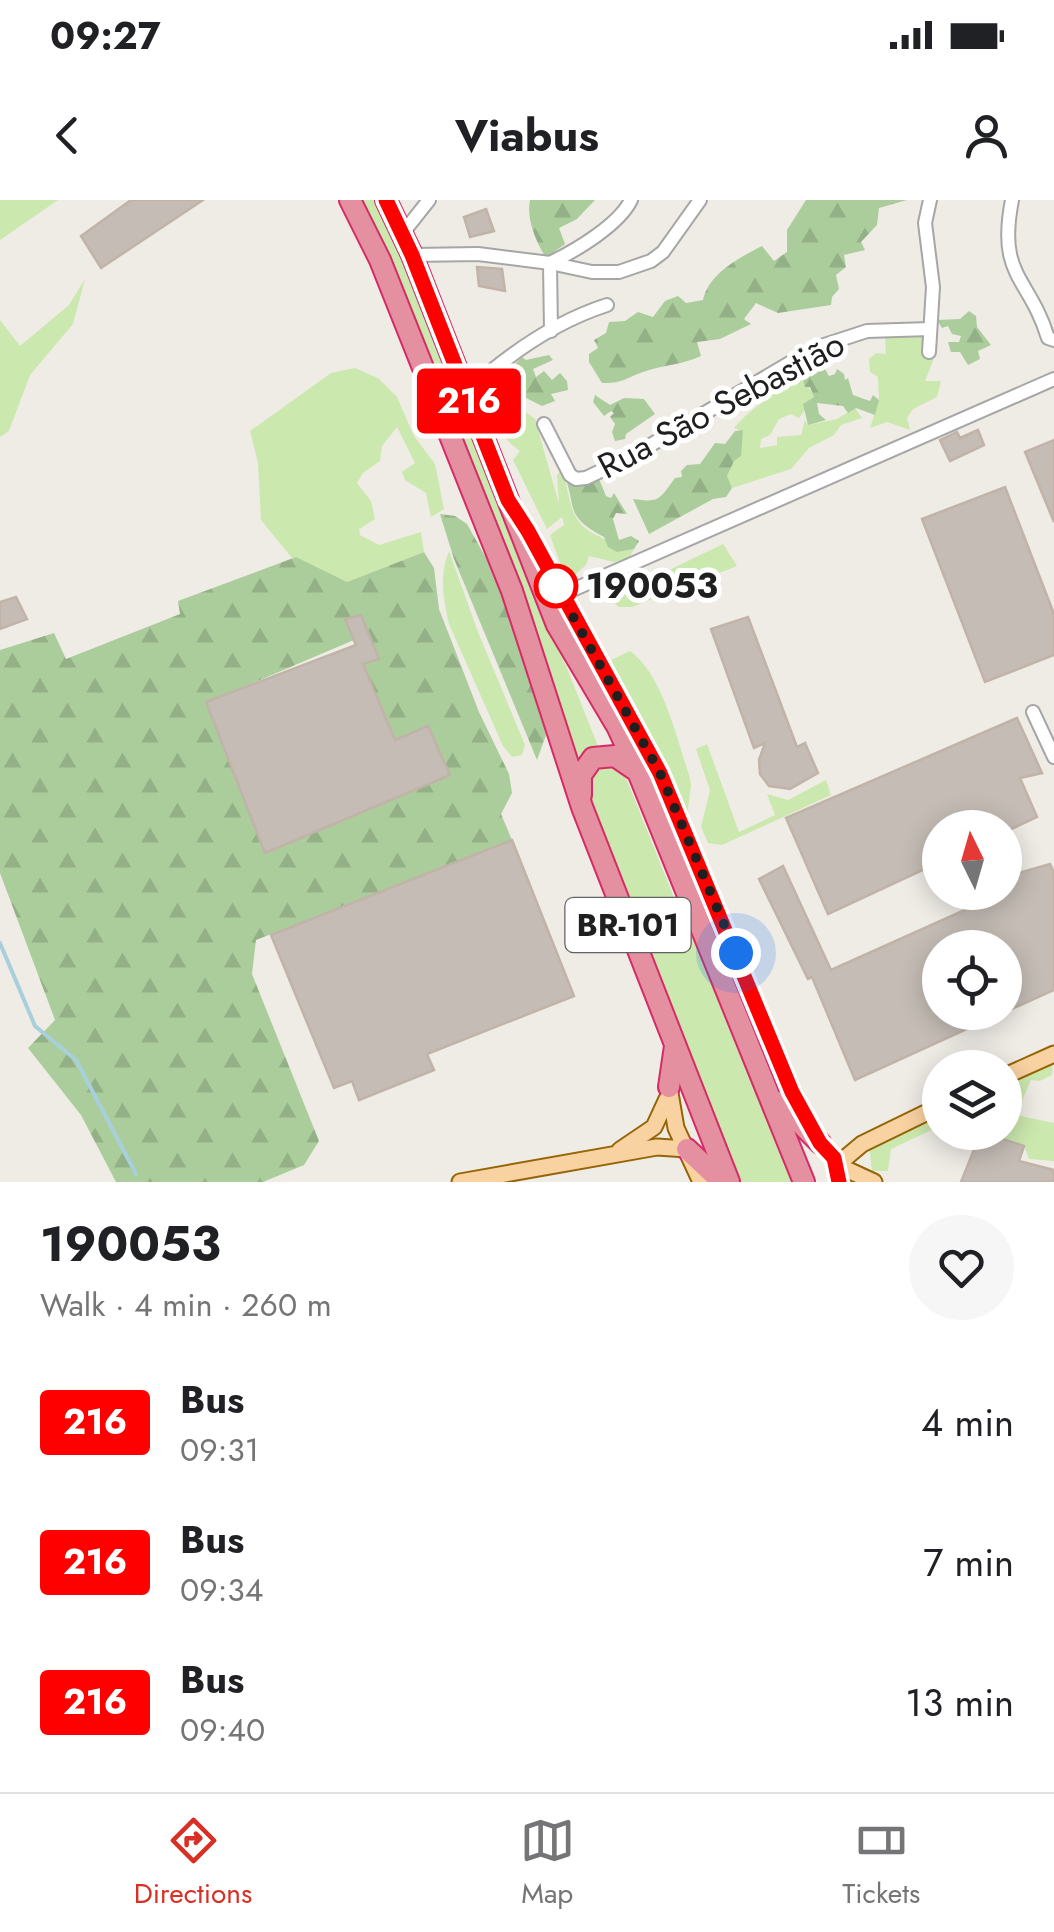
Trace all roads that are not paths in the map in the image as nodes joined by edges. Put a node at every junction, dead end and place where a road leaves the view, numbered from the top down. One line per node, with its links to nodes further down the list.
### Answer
1 (350, 200): 24 (highway, BR-101)
2 (386, 200): 8 (highway, BR-101)
3 (429, 200): 8 (street)
4 (631, 200): 10 (street)
5 (700, 200): 10 (street)
6 (930, 200): 12 (street)
7 (1012, 200): 14 (street)
8 (402, 234): 9 (highway, BR-101)
9 (412, 255): 10 (street); 17 (highway, BR-101)
10 (550, 263): 13 (street)
11 (606, 305): 13 (street)
12 (930, 329): 15 (street); 18 (street, Rua São Sebastião)
13 (551, 330): 17 (street)
14 (1054, 340)
15 (929, 352)
16 (1054, 379): 20 (street)
17 (466, 393): 19 (highway, BR-101)
18 (544, 424)
19 (508, 500): 20 (main road); 23 (highway, BR-101)
20 (561, 595): 31 (main road)
21 (1033, 712): 22 (street)
22 (1054, 757)
23 (638, 772): 24 (highway); 28 (highway, BR-101)
24 (582, 807): 25 (highway, BR-101)
25 (676, 1044): 29 (highway); 38 (highway, BR-101)
26 (1054, 1054): 27 (main road)
27 (1022, 1068)
28 (765, 1085): 31 (highway); 39 (highway, BR-101)
29 (669, 1087): 33 (main road); 34 (main road)
30 (922, 1115): 32 (main road)
31 (820, 1143): 32 (main road); 35 (main road)
32 (862, 1144): 35 (main road)
33 (687, 1149): 34 (main road); 37 (main road); 38 (highway)
34 (613, 1154): 36 (main road)
35 (838, 1174): 40 (main road)
36 (460, 1182)
37 (701, 1182)
38 (726, 1182)
39 (804, 1182)
40 (874, 1182)

